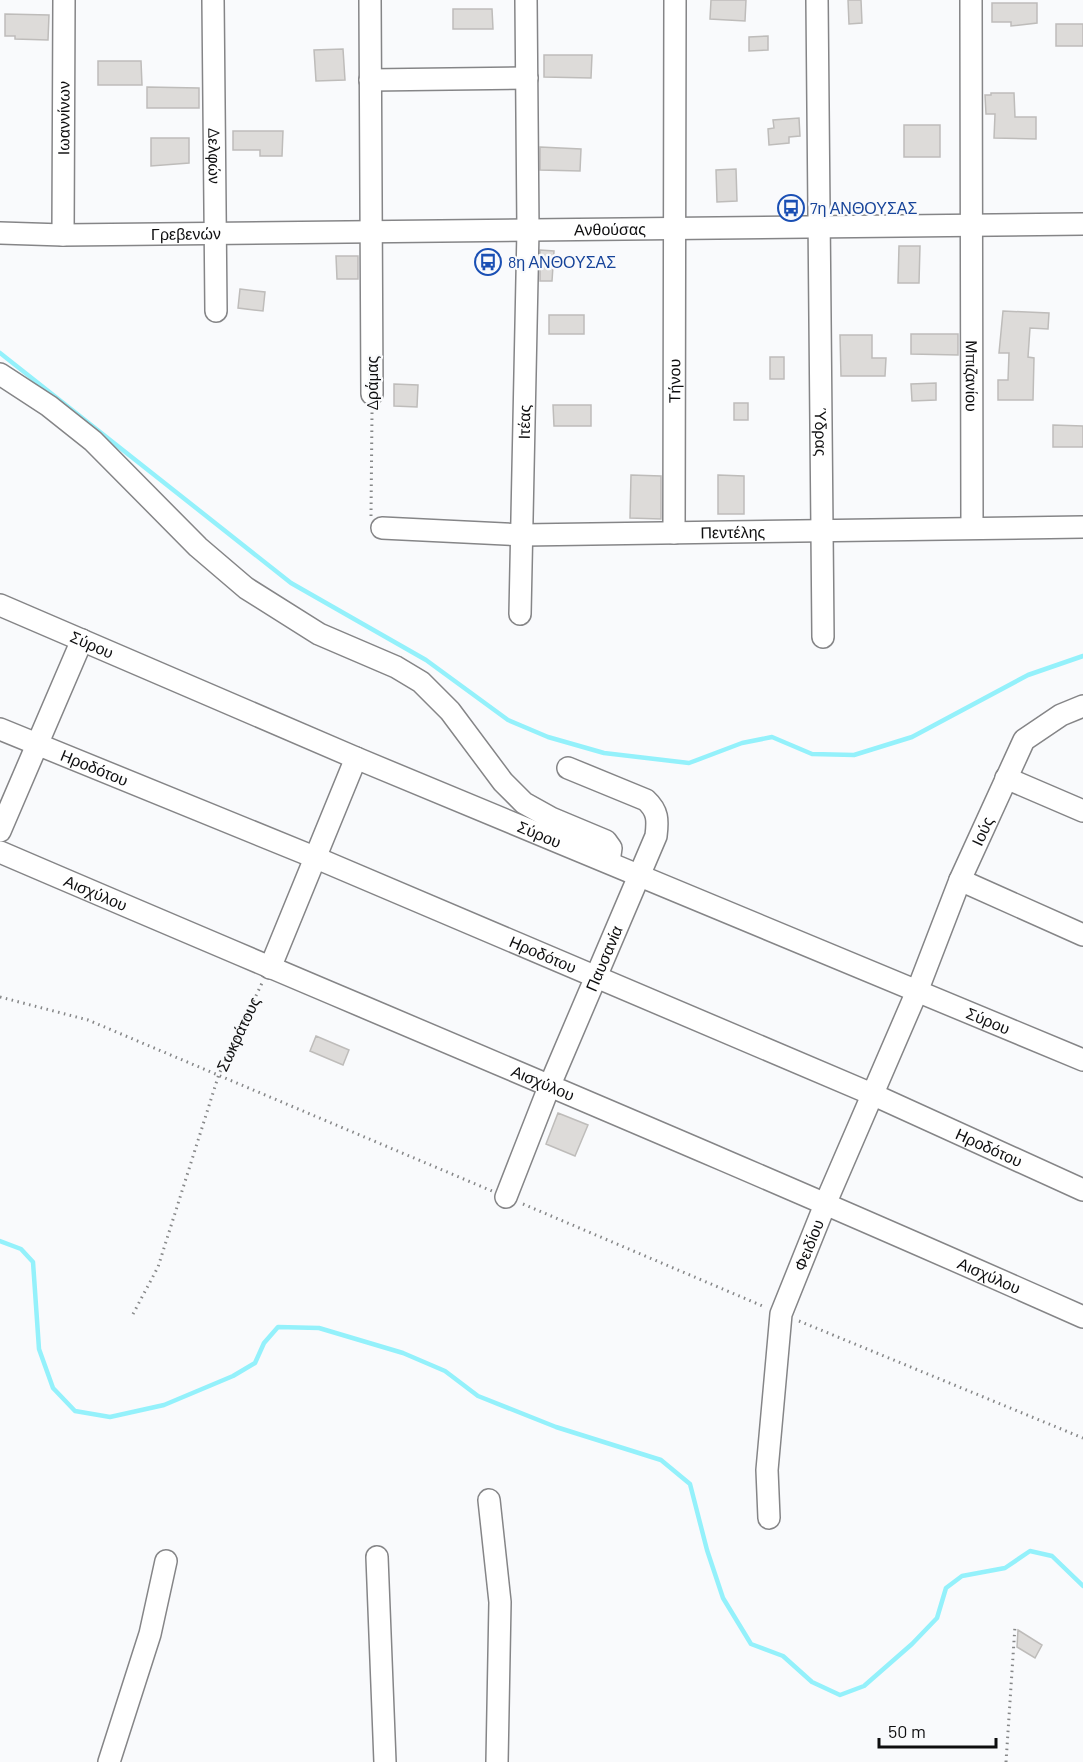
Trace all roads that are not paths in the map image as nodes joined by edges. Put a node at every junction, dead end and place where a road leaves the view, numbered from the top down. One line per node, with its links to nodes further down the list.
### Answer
1 (64, 0): 18 (street, Ιωαννίνων)
2 (213, 0): 17 (street, Δελφών)
3 (370, 0): 9 (street)
4 (526, 0): 8 (street, Ιτέας)
5 (675, 0): 13 (street, Τήνου)
6 (818, 0): 12 (street, Ύδρας)
7 (971, 0): 11 (street, Μπιζανίου)
8 (527, 78): 9 (street); 14 (street, Ιτέας)
9 (370, 80): 16 (street)
10 (1083, 224): 11 (street, Ανθούσας)
11 (972, 225): 12 (street, Ανθούσας); 24 (street, Μπιζανίου)
12 (820, 227): 13 (street, Ανθούσας); 25 (street, Ύδρας)
13 (677, 228): 14 (street, Ανθούσας); 26 (street, Τήνου)
14 (528, 230): 16 (street, Ανθούσας); 27 (street, Ιτέας)
15 (0, 233): 18 (street, Γρεβενών)
16 (371, 233): 17 (street, Γρεβενών); 21 (street, Δράμας)
17 (215, 234): 18 (street, Γρεβενών); 19 (street, Δελφών)
18 (63, 235)
19 (216, 311)
20 (0, 374): 42 (street)
21 (372, 394)
22 (1083, 527): 24 (street, Πεντέλης)
23 (381, 528): 27 (street, Πεντέλης)
24 (972, 528): 25 (street, Πεντέλης)
25 (822, 531): 26 (street, Πεντέλης); 30 (street, Ύδρας)
26 (674, 533): 27 (street, Πεντέλης)
27 (523, 535): 29 (street, Ιτέας)
28 (0, 604): 31 (street, Σύρου)
29 (520, 615)
30 (823, 637)
31 (82, 640): 34 (street); 35 (street, Σύρου)
32 (1083, 706): 37 (street, Ιούς)
33 (0, 729): 34 (street, Ηροδότου)
34 (37, 745): 39 (street); 41 (street, Ηροδότου)
35 (356, 758): 41 (street); 42 (street, Σύρου)
36 (568, 768): 43 (street, Παυσανία)
37 (1006, 778): 38 (street); 44 (street, Ιούς)
38 (1083, 811)
39 (0, 831)
40 (0, 852): 46 (street, Αισχύλου)
41 (314, 857): 46 (street); 47 (street, Ηροδότου)
42 (609, 862): 43 (street, Σύρου)
43 (639, 874): 47 (street, Παυσανία); 48 (street, Σύρου)
44 (960, 880): 45 (street); 48 (street, Ιούς)
45 (1083, 935)
46 (270, 968): 50 (street, Αισχύλου)
47 (596, 979): 50 (street, Παυσανία); 51 (street, Ηροδότου)
48 (918, 989): 49 (street, Σύρου); 51 (street, Φειδίου)
49 (1083, 1060)
50 (549, 1087): 53 (street, Παυσανία); 54 (street, Αισχύλου)
51 (874, 1095): 52 (street, Ηροδότου); 54 (street, Φειδίου)
52 (1083, 1190)
53 (506, 1197)
54 (826, 1202): 55 (street, Αισχύλου); 57 (street, Φειδίου)
55 (1083, 1317)
56 (489, 1500): 62 (street)
57 (769, 1518)
58 (376, 1557): 61 (street)
59 (166, 1561): 60 (street)
60 (109, 1762)
61 (385, 1762)
62 (497, 1762)

